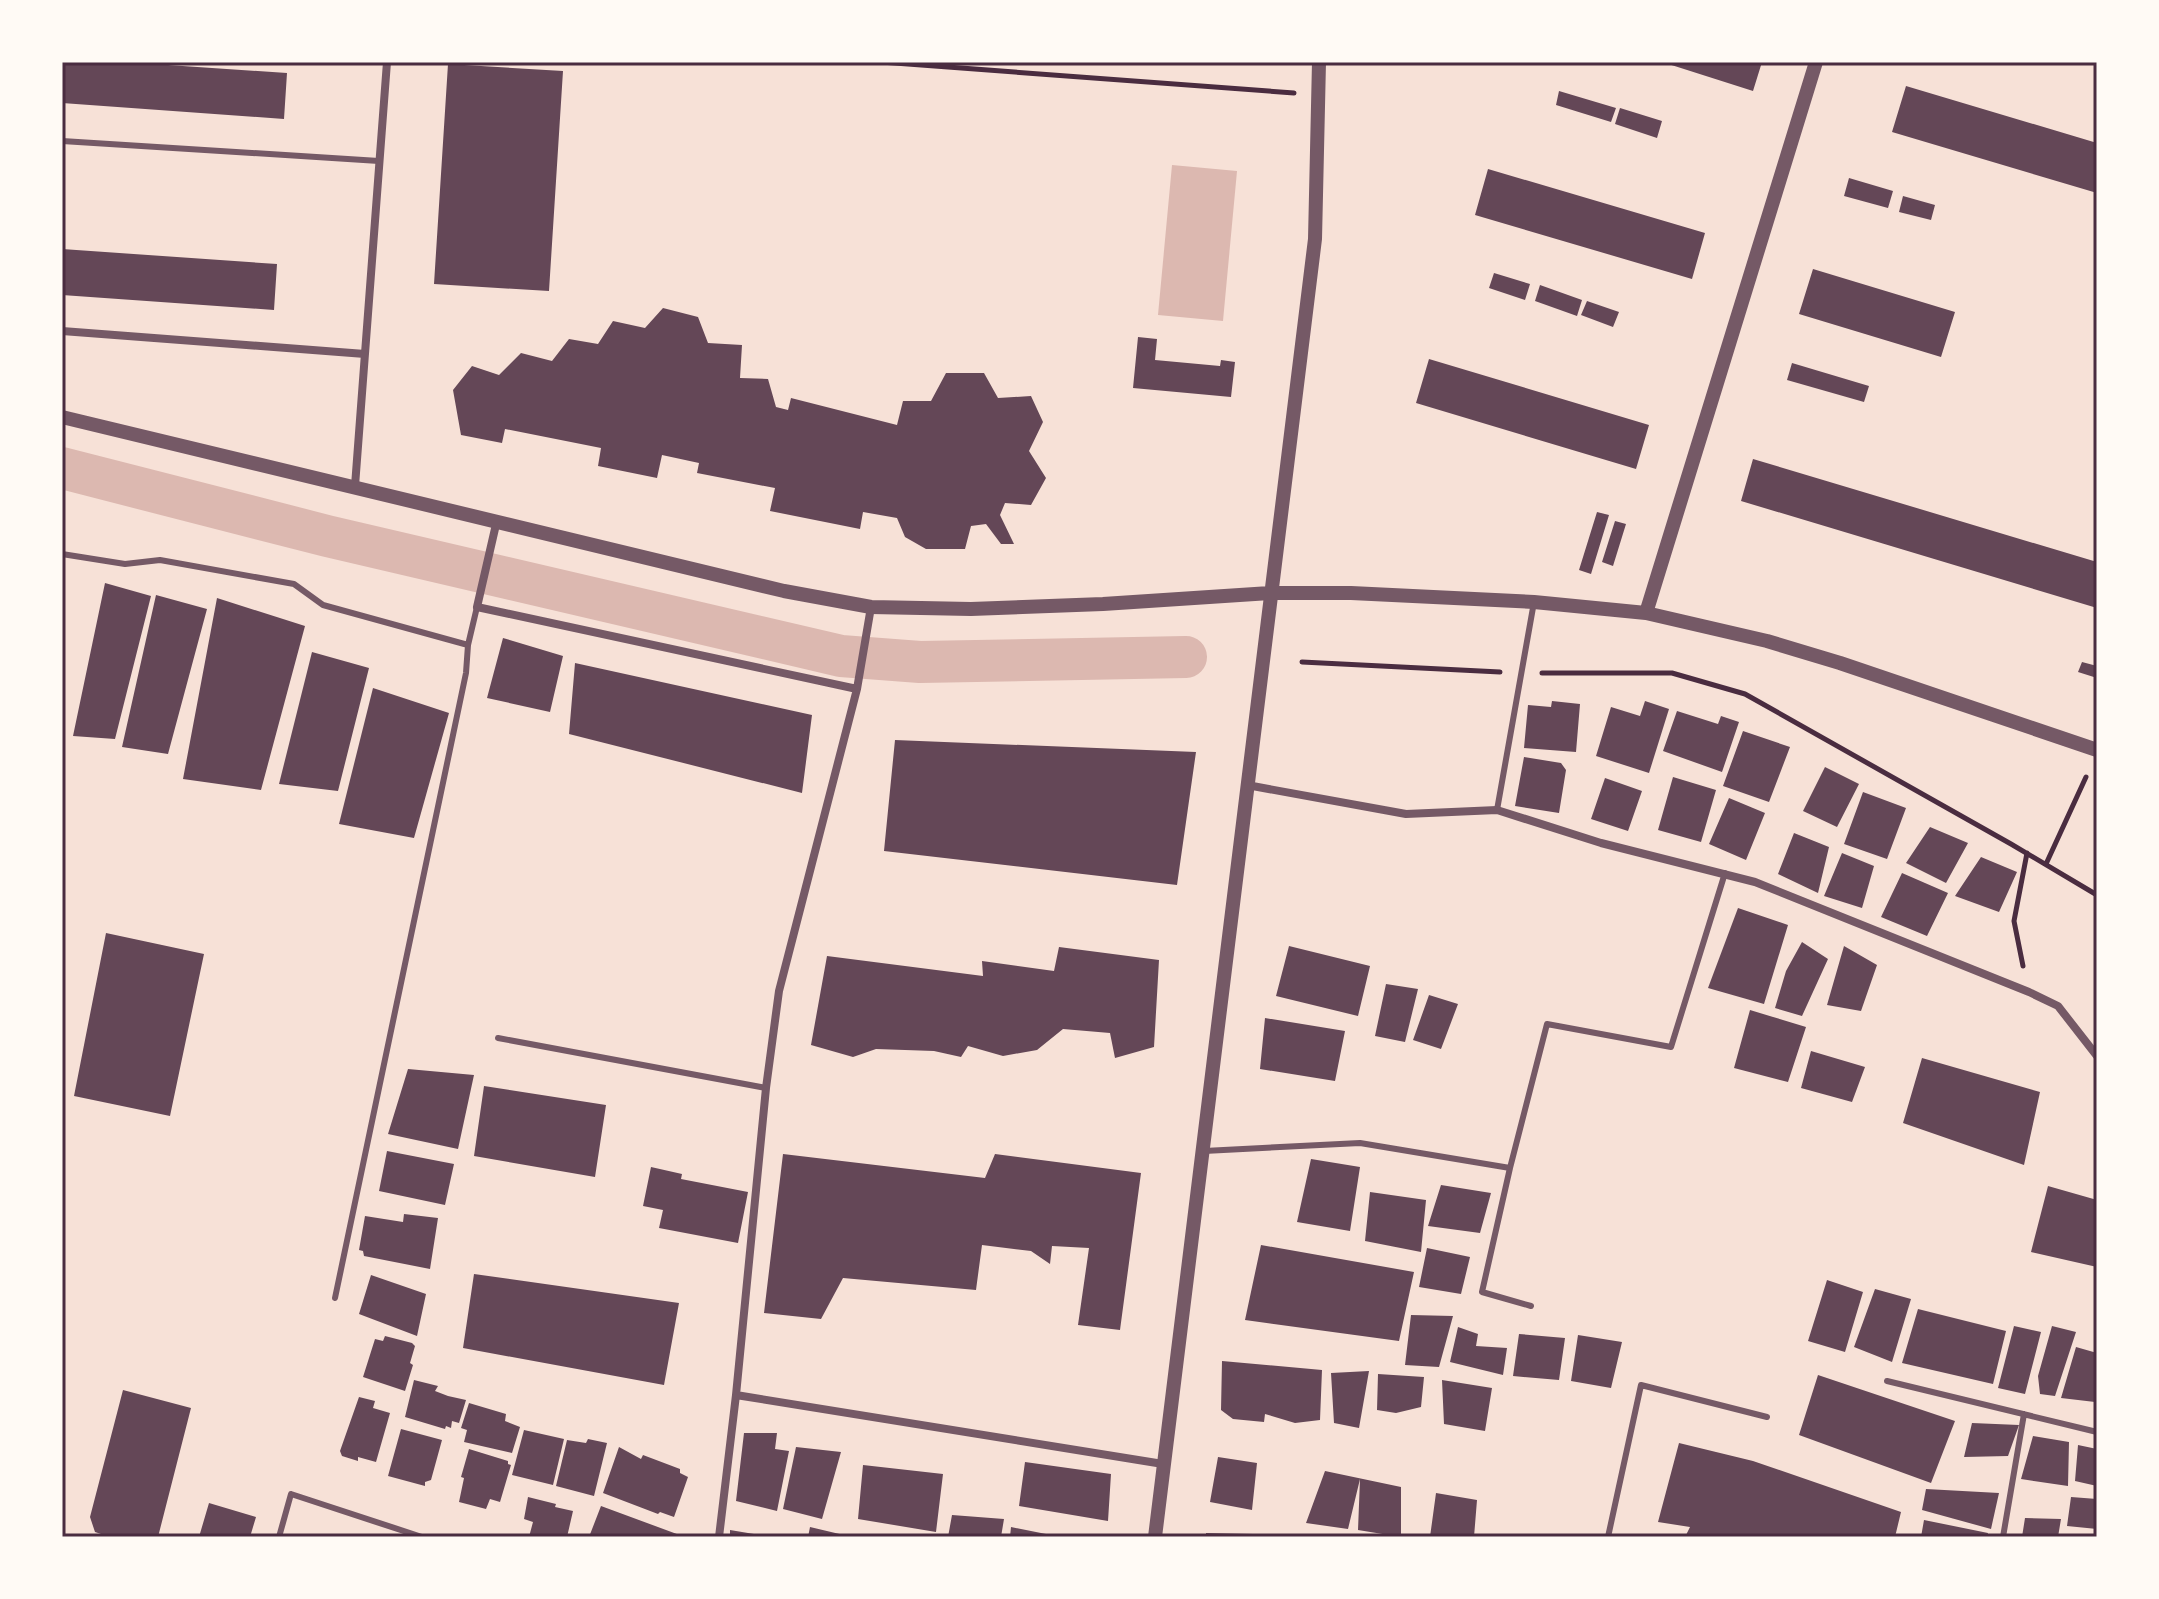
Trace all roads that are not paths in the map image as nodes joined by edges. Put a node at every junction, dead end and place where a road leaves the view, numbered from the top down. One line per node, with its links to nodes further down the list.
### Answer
1 (387, 62): 5 (street)
2 (1319, 62): 12 (street)
3 (1816, 62): 16 (street)
4 (62, 141): 5 (lane)
5 (379, 161): 7 (street)
6 (62, 331): 7 (street)
7 (365, 354): 9 (street)
8 (62, 417): 9 (street)
9 (355, 486): 10 (street)
10 (497, 520): 14 (street); 15 (street)
11 (62, 554): 17 (lane)
12 (1270, 593): 13 (street); 15 (street); 20 (street)
13 (1534, 602): 16 (street); 21 (lane)
14 (477, 607): 17 (lane); 18 (street)
15 (871, 607): 18 (street)
16 (1646, 613): 19 (street)
17 (468, 645): 28 (lane)
18 (858, 686): 25 (street)
19 (2097, 750)
20 (1246, 785): 21 (street); 26 (street)
21 (1497, 810): 22 (street)
22 (1725, 873): 24 (street); 27 (lane)
23 (498, 1038): 25 (lane)
24 (2097, 1056)
25 (766, 1088): 31 (street)
26 (1203, 1151): 27 (lane); 35 (street)
27 (1510, 1168): 29 (lane)
28 (335, 1298)
29 (1531, 1306)
30 (1887, 1381): 32 (lane)
31 (736, 1395): 35 (street); 38 (street)
32 (2024, 1414): 34 (lane); 41 (lane)
33 (1767, 1417): 40 (lane)
34 (2097, 1432)
35 (1163, 1464): 39 (street)
36 (279, 1537): 37 (lane)
37 (422, 1537)
38 (719, 1537)
39 (1155, 1537)
40 (1608, 1537)
41 (2003, 1537)

